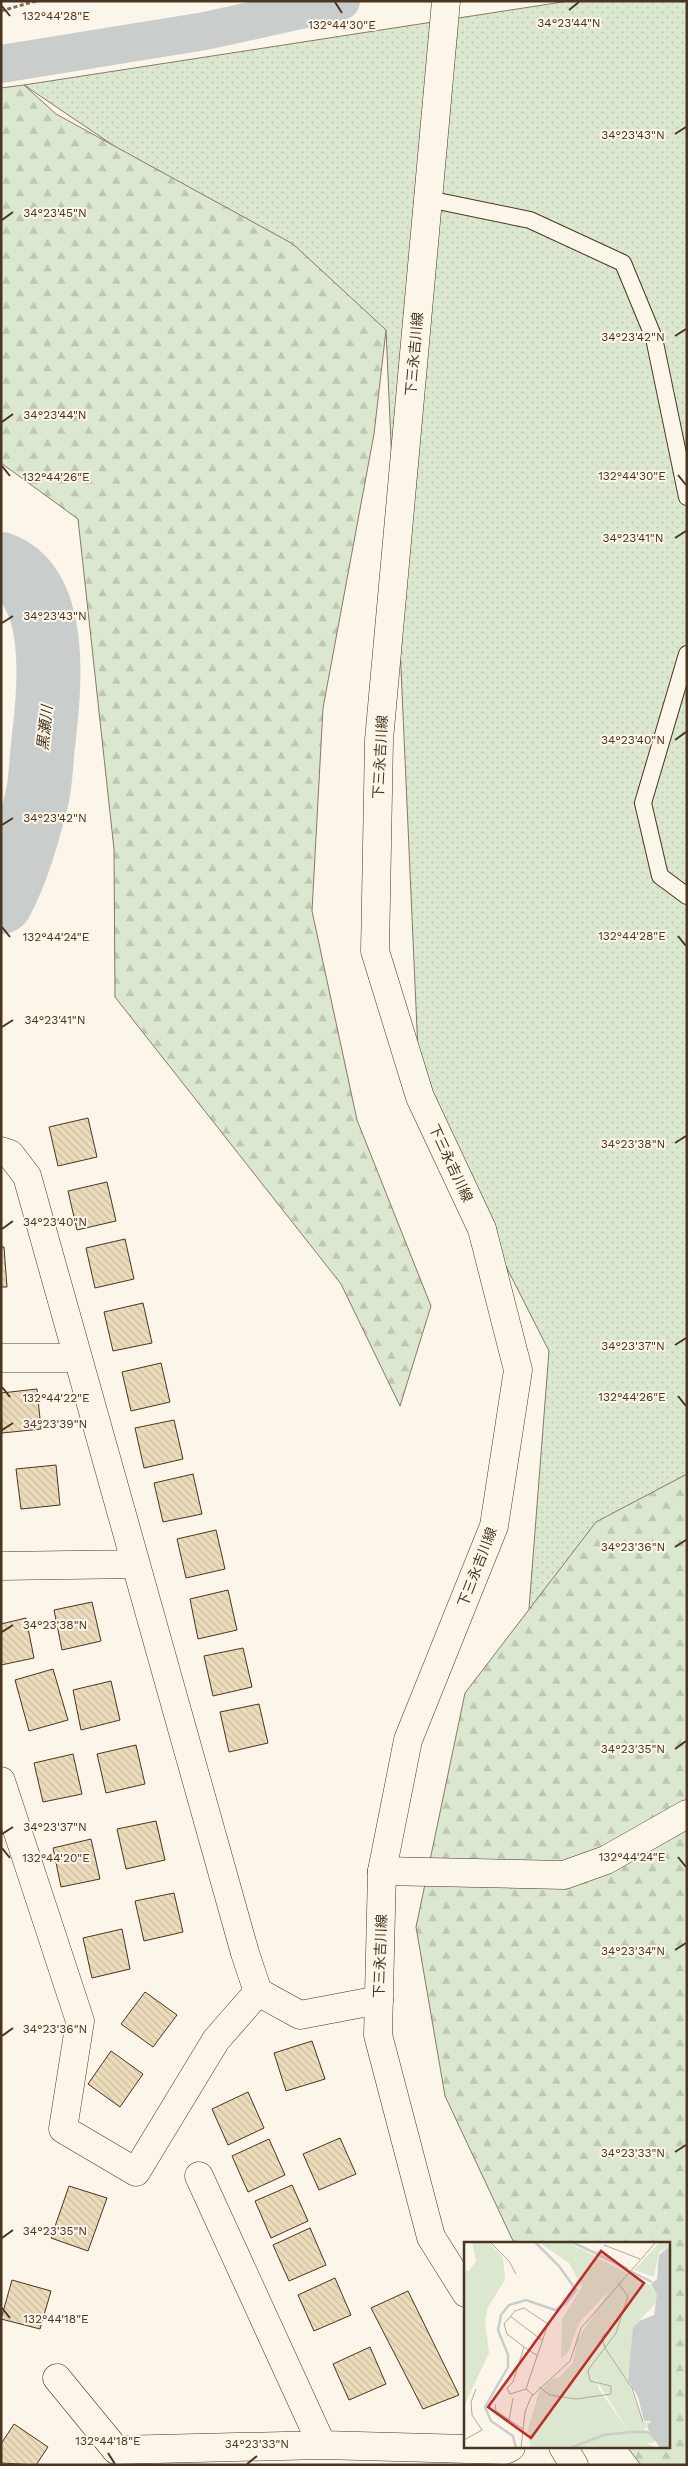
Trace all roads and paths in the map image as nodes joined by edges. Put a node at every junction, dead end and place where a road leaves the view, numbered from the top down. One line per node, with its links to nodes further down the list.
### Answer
1 (36, 1): 3 (path)
2 (446, 1): 4 (street, 下三永吉川線)
3 (1, 11)
4 (428, 199): 5 (lane); 15 (street, 下三永吉川線)
5 (687, 497)
6 (687, 654): 7 (lane)
7 (687, 896)
8 (1, 1151): 10 (street)
9 (1, 1358): 10 (street)
10 (78, 1358): 11 (street)
11 (136, 1564): 12 (street); 16 (street)
12 (1, 1566)
13 (1, 1781): 16 (street)
14 (687, 1814): 15 (street)
15 (382, 1871): 17 (street, 下三永吉川線)
16 (258, 1992): 17 (street)
17 (379, 2000): 19 (street, 下三永吉川線)
18 (199, 2176): 21 (street)
19 (464, 2289)
20 (57, 2378): 21 (street)
21 (322, 2445): 22 (street)
22 (509, 2448)
23 (564, 2448): 24 (street)
24 (574, 2465)

